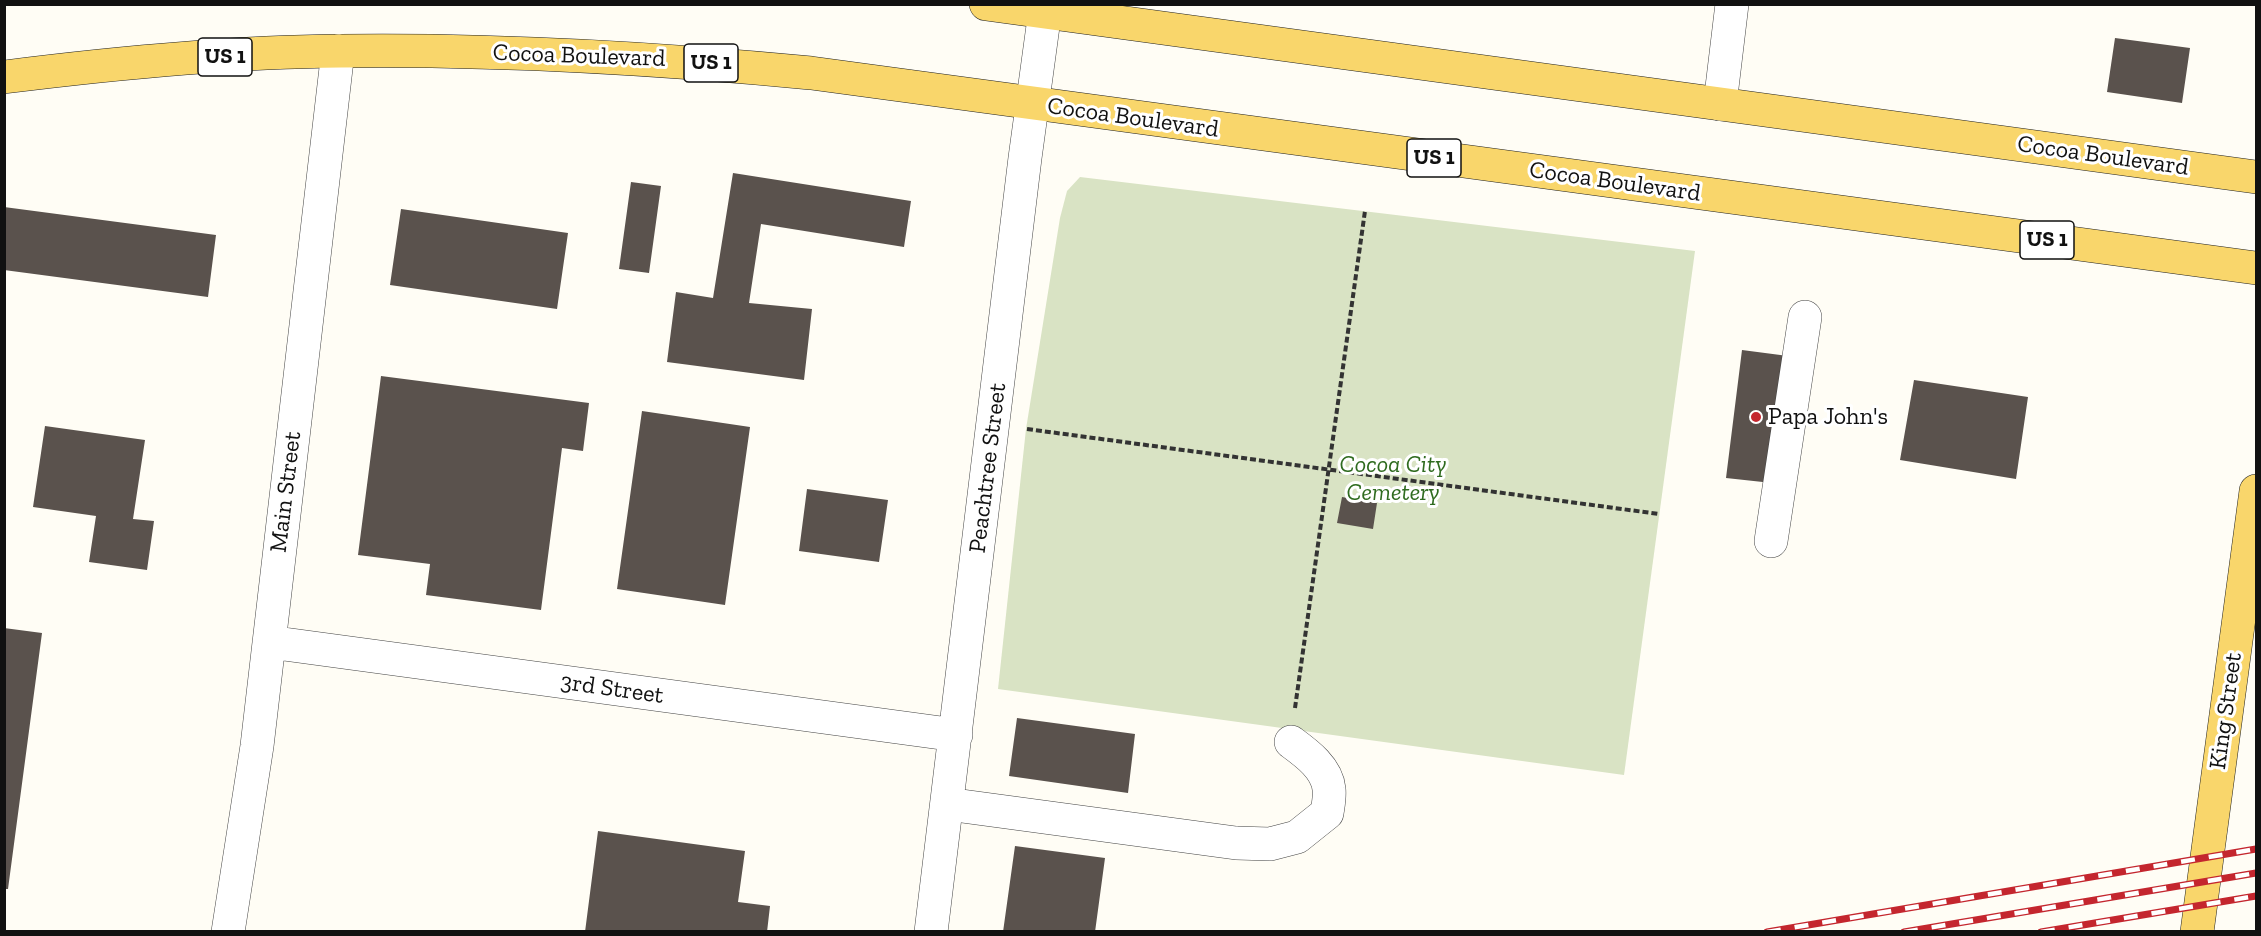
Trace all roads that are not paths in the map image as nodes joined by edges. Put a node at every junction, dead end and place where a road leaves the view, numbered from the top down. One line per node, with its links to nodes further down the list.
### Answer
1 (986, 4): 3 (main road, Cocoa Boulevard)
2 (1732, 4): 7 (street)
3 (1046, 8): 6 (street, Peachtree Street); 7 (main road, Cocoa Boulevard)
4 (338, 51): 5 (main road, Cocoa Boulevard / US 1); 6 (main road, Cocoa Boulevard / US 1); 13 (street, Main Street)
5 (4, 77)
6 (1032, 104): 9 (main road, Cocoa Boulevard / US 1); 14 (street, Peachtree Street)
7 (1720, 104): 8 (main road, Cocoa Boulevard)
8 (2256, 177)
9 (2256, 268)
10 (1805, 317): 12 (street)
11 (2256, 491): 19 (main road, King Street)
12 (1771, 541)
13 (269, 642): 14 (street, 3rd Street); 17 (street, Main Street)
14 (956, 735): 16 (street, Peachtree Street)
15 (1291, 742): 16 (street)
16 (947, 804): 18 (street, Peachtree Street)
17 (228, 932)
18 (931, 932)
19 (2197, 932)

